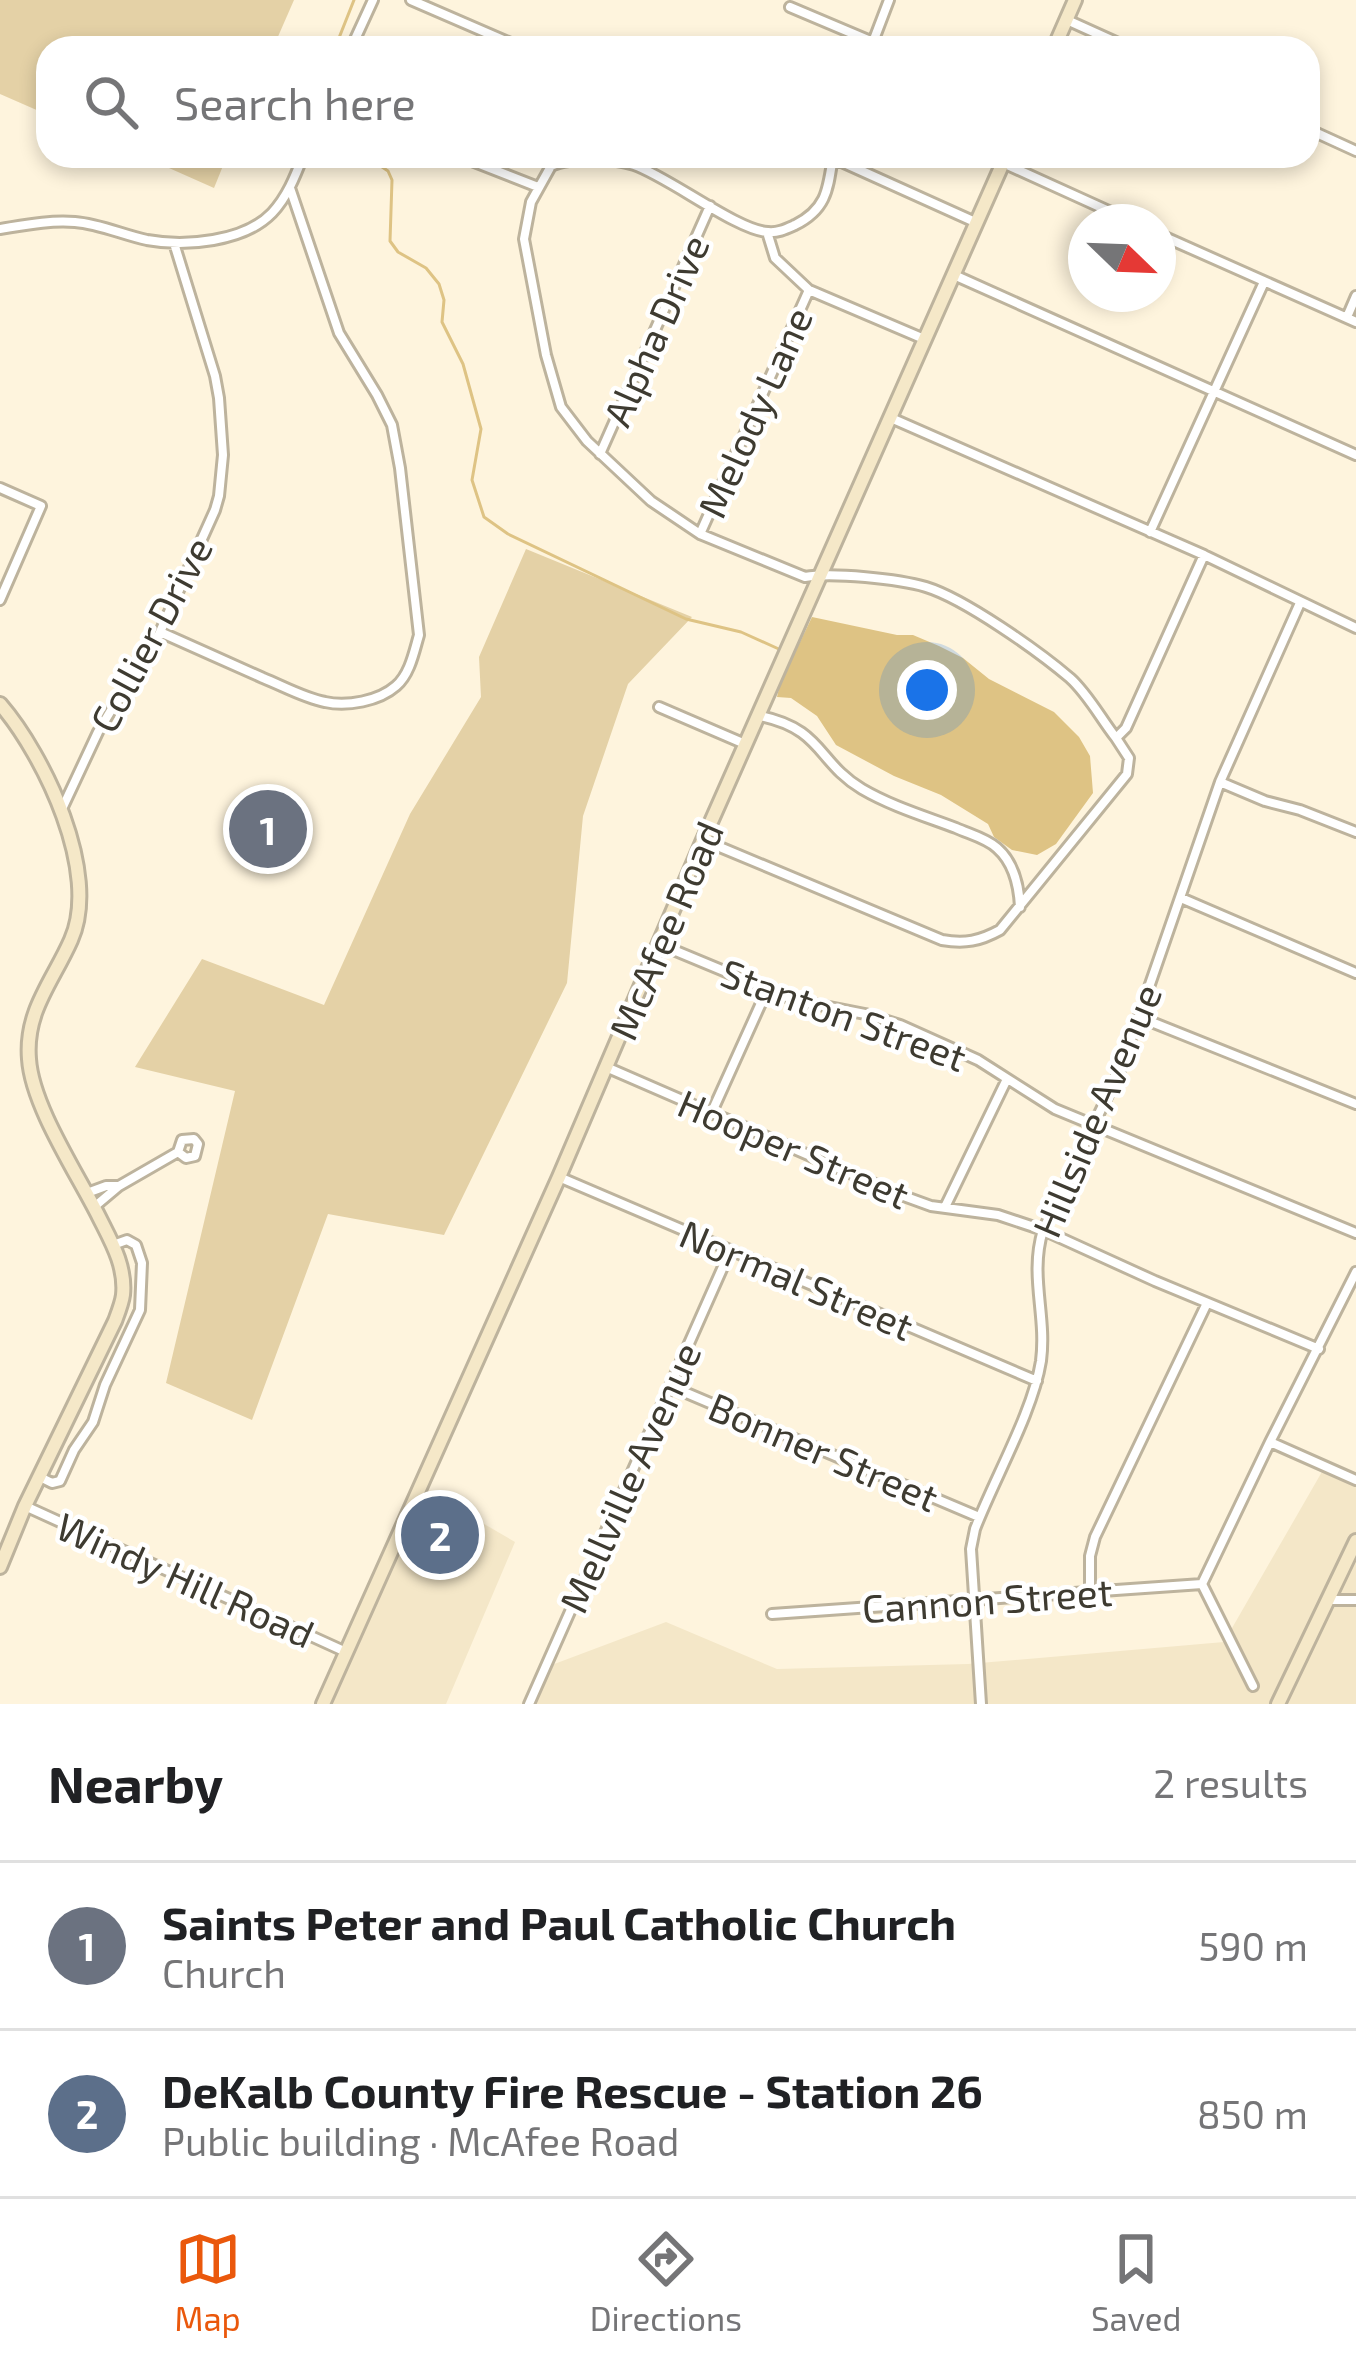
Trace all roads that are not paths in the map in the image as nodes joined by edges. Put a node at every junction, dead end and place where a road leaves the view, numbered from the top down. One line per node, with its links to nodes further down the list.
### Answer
1 (373, 0): 7 (street)
2 (411, 0): 8 (street)
3 (889, 0): 10 (street)
4 (1076, 0): 6 (street)
5 (790, 7): 9 (street)
6 (1067, 20): 11 (street); 12 (street)
7 (356, 36)
8 (494, 36)
9 (860, 36)
10 (876, 36)
11 (1060, 36)
12 (1102, 36)
13 (1320, 134): 14 (street)
14 (1356, 151)
15 (298, 168): 24 (street)
16 (490, 168): 23 (street)
17 (551, 168): 23 (street)
18 (643, 168): 26 (street)
19 (830, 168): 29 (street)
20 (857, 168): 27 (street)
21 (1001, 168): 27 (street, McAfee Road)
22 (1023, 168): 25 (street)
23 (538, 187): 40 (street)
24 (290, 188): 31 (street); 50 (street)
25 (1096, 204)
26 (710, 206): 29 (street); 40 (street, Alpha Drive)
27 (976, 223): 32 (street, McAfee Road)
28 (0, 229): 31 (street)
29 (766, 232): 34 (street)
30 (1176, 242): 33 (street)
31 (174, 243): 50 (street, Collier Drive)
32 (954, 274): 37 (street, McAfee Road); 38 (street)
33 (1264, 282): 36 (street); 38 (street)
34 (809, 290): 37 (street); 44 (street, Melody Lane)
35 (1356, 296): 36 (street)
36 (1351, 320)
37 (924, 339): 39 (street, McAfee Road)
38 (1214, 392): 41 (street); 43 (street)
39 (891, 418): 43 (street); 46 (street, McAfee Road)
40 (600, 454): 44 (street)
41 (1356, 455)
42 (0, 488): 47 (street)
43 (1150, 532): 45 (street)
44 (700, 533): 46 (street)
45 (1204, 555): 48 (street); 54 (street)
46 (820, 574): 53 (street, McAfee Road); 54 (street)
47 (0, 600)
48 (1300, 602): 49 (street); 56 (street, Hillside Avenue)
49 (1356, 628)
50 (160, 632): 57 (street, Collier Drive)
51 (0, 704): 57 (street)
52 (659, 707): 55 (street)
53 (760, 716): 55 (street, McAfee Road); 61 (street)
54 (1116, 738): 61 (street)
55 (746, 745): 59 (street, McAfee Road)
56 (1220, 782): 58 (street); 60 (street, Hillside Avenue)
57 (62, 812): 73 (street)
58 (1356, 832)
59 (704, 840): 61 (street); 62 (street, McAfee Road)
60 (1181, 898): 63 (street); 65 (street, Hillside Avenue)
61 (1020, 908)
62 (659, 944): 64 (street, Stanton Street); 66 (street, McAfee Road)
63 (1356, 973)
64 (767, 990): 67 (street, Stanton Street); 69 (street)
65 (1139, 1017): 68 (street); 70 (street, Hillside Avenue)
66 (606, 1067): 69 (street, Hooper Street); 72 (street, McAfee Road)
67 (1007, 1079): 70 (street, Stanton Street); 74 (street)
68 (1356, 1104)
69 (711, 1114): 74 (street, Hooper Street)
70 (1095, 1125): 75 (street, Hillside Avenue); 76 (street, Stanton Street)
71 (178, 1152): 73 (street)
72 (559, 1177): 78 (street, Normal Street); 97 (street, McAfee Road)
73 (90, 1200): 77 (street)
74 (944, 1207): 75 (street, Hooper Street)
75 (1043, 1230): 80 (street, Hooper Street); 82 (street, Hillside Avenue)
76 (1356, 1233)
77 (113, 1245): 85 (street); 85 (street)
78 (730, 1251): 82 (street, Normal Street); 83 (street, Mellville Avenue)
79 (1356, 1272): 81 (street)
80 (1207, 1303): 81 (street, Hooper Street); 92 (street)
81 (1319, 1349): 84 (street)
82 (1036, 1381): 88 (street, Hillside Avenue)
83 (670, 1386): 88 (street, Bonner Street); 100 (street, Mellville Avenue)
84 (1270, 1442): 86 (street); 91 (street)
85 (39, 1477): 87 (street)
86 (1356, 1480)
87 (25, 1506): 90 (street); 97 (street, Windy Hill Road)
88 (980, 1517): 93 (street, Hillside Avenue)
89 (1356, 1541): 94 (street)
90 (0, 1567)
91 (1202, 1584): 92 (street, Cannon Street); 98 (street)
92 (1090, 1593): 93 (street, Cannon Street)
93 (972, 1600): 96 (street, Cannon Street); 101 (street, Hillside Avenue)
94 (1329, 1600): 95 (street); 102 (street)
95 (1356, 1600)
96 (772, 1614)
97 (346, 1652): 99 (street, McAfee Road)
98 (1253, 1686)
99 (323, 1704)
100 (529, 1704)
101 (981, 1704)
102 (1278, 1704)

